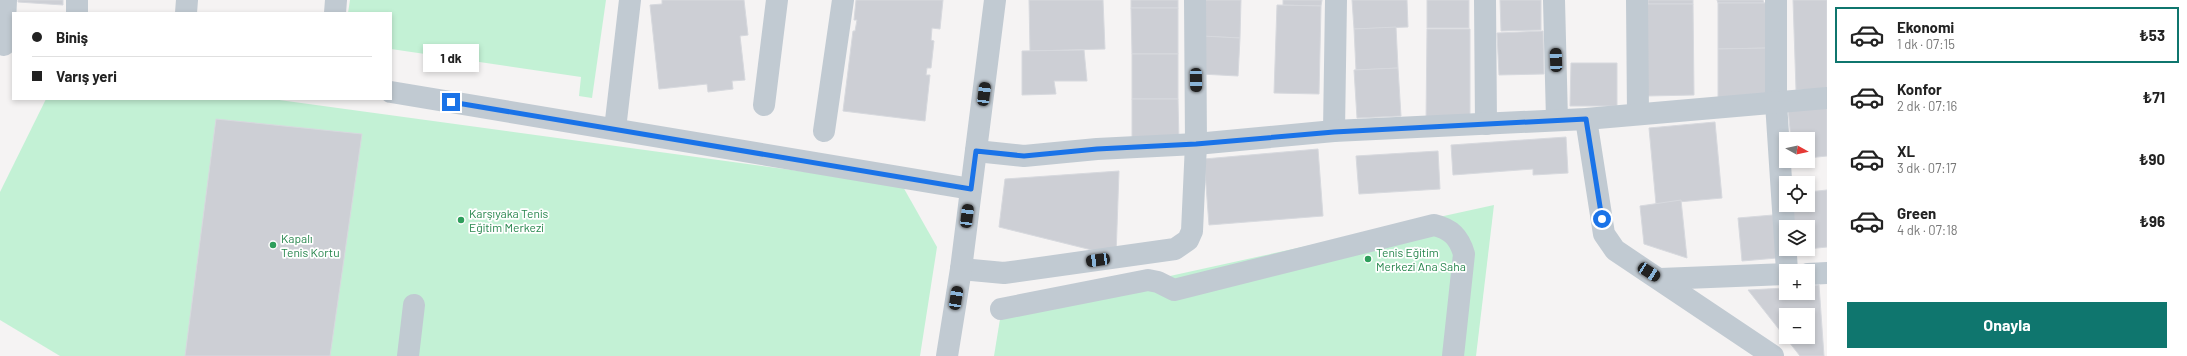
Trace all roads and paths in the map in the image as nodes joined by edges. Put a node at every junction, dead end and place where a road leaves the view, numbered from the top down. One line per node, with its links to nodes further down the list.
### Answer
1 (6, 0): 18 (street)
2 (77, 0): 15 (street)
3 (188, 0): 16 (street)
4 (336, 0): 17 (street)
5 (630, 0): 27 (street)
6 (777, 0): 22 (street)
7 (843, 0): 28 (street)
8 (995, 0): 31 (street)
9 (1195, 0): 30 (street)
10 (1336, 0): 29 (street)
11 (1485, 0): 26 (street)
12 (1554, 0): 25 (street)
13 (1637, 0): 23 (street)
14 (1776, 0): 21 (street)
15 (77, 12)
16 (186, 12)
17 (335, 12)
18 (6, 45)
19 (392, 92): 27 (street)
20 (1827, 98): 21 (street)
21 (1776, 103): 23 (street); 33 (street)
22 (764, 105)
23 (1638, 114): 24 (street)
24 (1586, 119): 25 (street); 38 (street)
25 (1558, 120): 26 (street)
26 (1486, 124): 29 (street)
27 (615, 130): 32 (street)
28 (824, 131)
29 (1334, 132): 30 (street)
30 (1196, 144): 31 (street); 34 (street)
31 (976, 151): 32 (street)
32 (971, 189): 34 (street)
33 (1787, 264)
34 (961, 269): 42 (street)
35 (1827, 273): 37 (street)
36 (1779, 274): 38 (street)
37 (1815, 274)
38 (1660, 280): 44 (street)
39 (414, 305): 41 (street)
40 (1001, 308): 43 (street)
41 (408, 356)
42 (947, 356)
43 (1453, 356)
44 (1773, 356)

